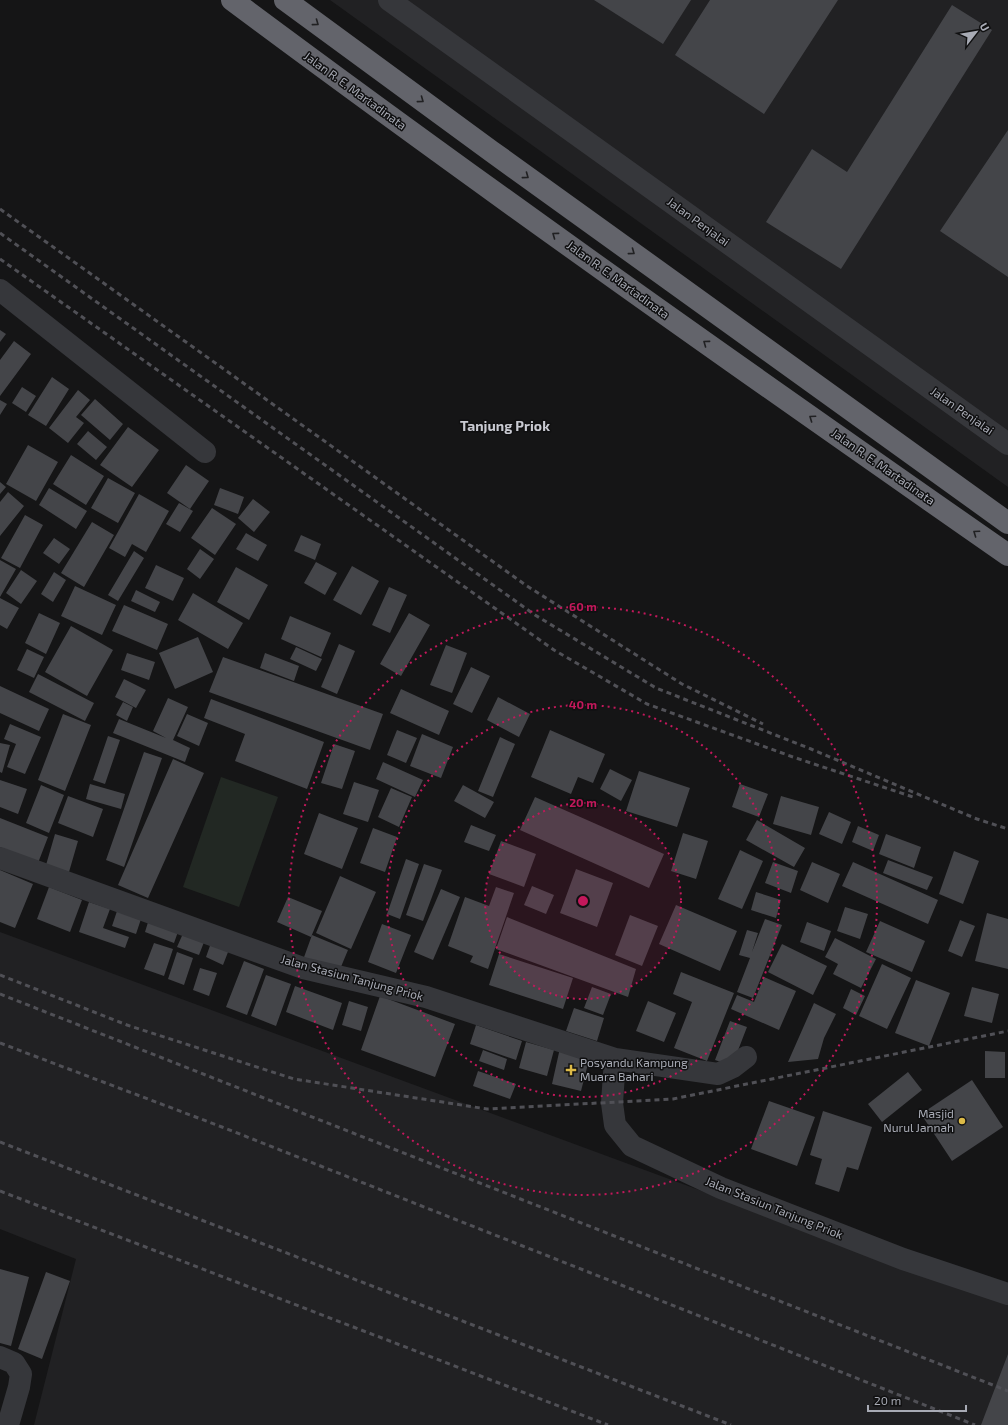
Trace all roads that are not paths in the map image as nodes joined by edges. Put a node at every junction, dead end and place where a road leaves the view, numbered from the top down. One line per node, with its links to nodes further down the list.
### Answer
1 (232, 0): 8 (highway, Jalan R. E. Martadinata, one-way to 1)
2 (285, 0): 7 (highway, one-way to 7)
3 (389, 0): 5 (street, Jalan Penjalai)
4 (0, 290): 6 (street)
5 (1008, 444)
6 (205, 452)
7 (1008, 523)
8 (1008, 555)
9 (0, 858): 11 (street, Jalan Stasiun Tanjung Priok)
10 (746, 1057): 11 (street, Jalan Stasiun Tanjung Priok)
11 (615, 1059): 12 (street, Jalan Stasiun Tanjung Priok)
12 (1008, 1294)
13 (0, 1357): 14 (street)
14 (8, 1425)

